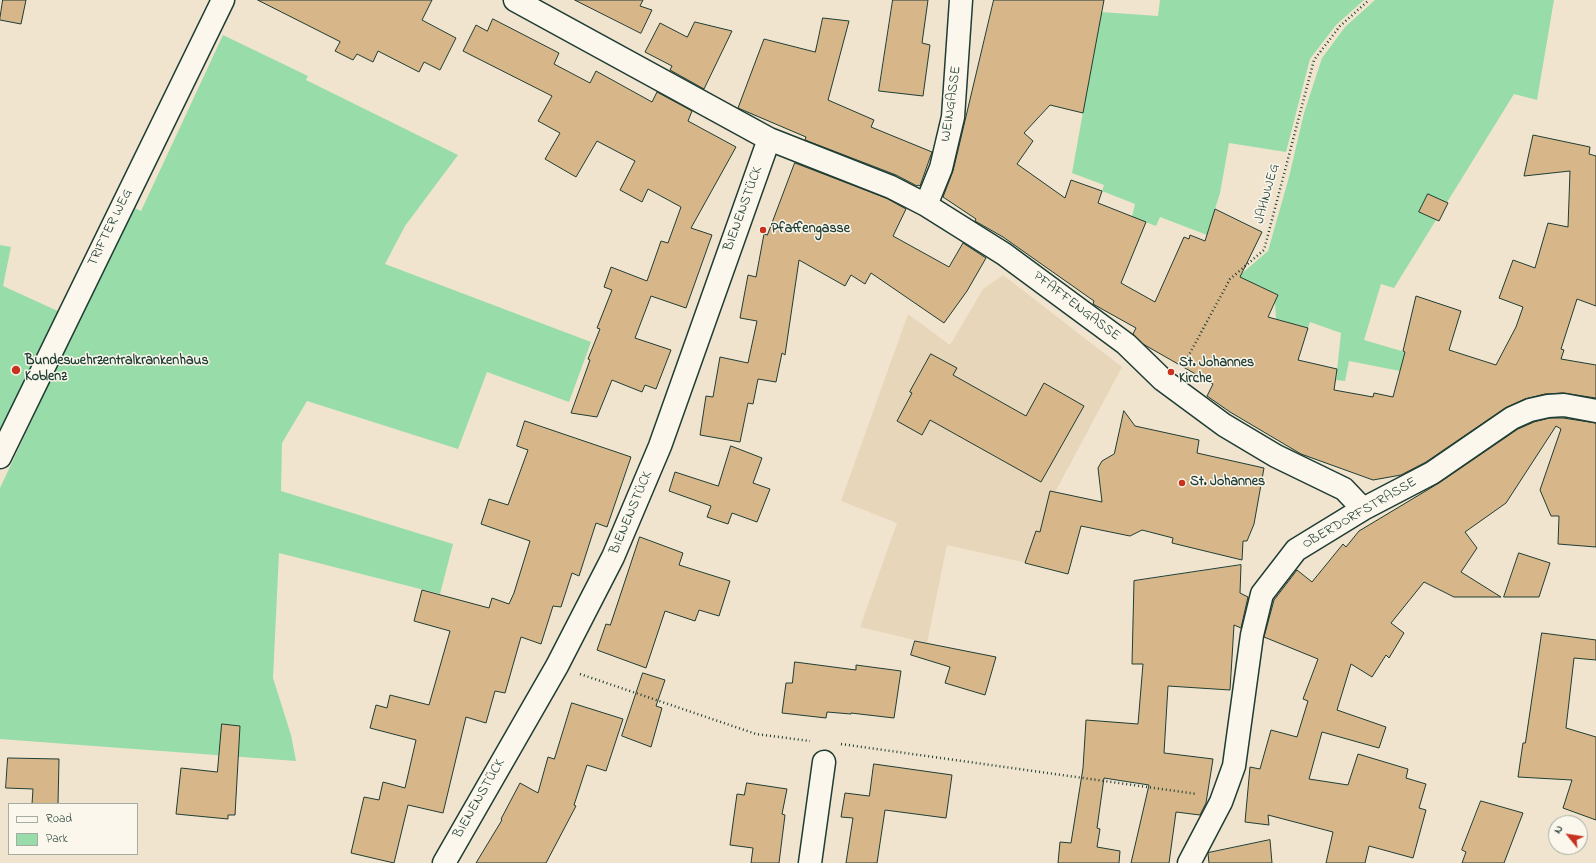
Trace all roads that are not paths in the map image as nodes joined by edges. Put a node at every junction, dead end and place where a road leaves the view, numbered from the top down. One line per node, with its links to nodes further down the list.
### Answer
1 (223, 0): 7 (street, TRIFTER WEG)
2 (515, 0): 4 (street, PFAFFENGASSE)
3 (961, 0): 5 (street, WEINGASSE)
4 (769, 139): 5 (street, PFAFFENGASSE); 10 (street, BIENENSTÜCK)
5 (926, 205): 8 (street, PFAFFENGASSE)
6 (1596, 411): 8 (street, OBERDORFSTRASSE)
7 (0, 457)
8 (1363, 509): 12 (street, OBERDORFSTRASSE)
9 (829, 753): 11 (street)
10 (444, 863)
11 (810, 863)
12 (1188, 863)

